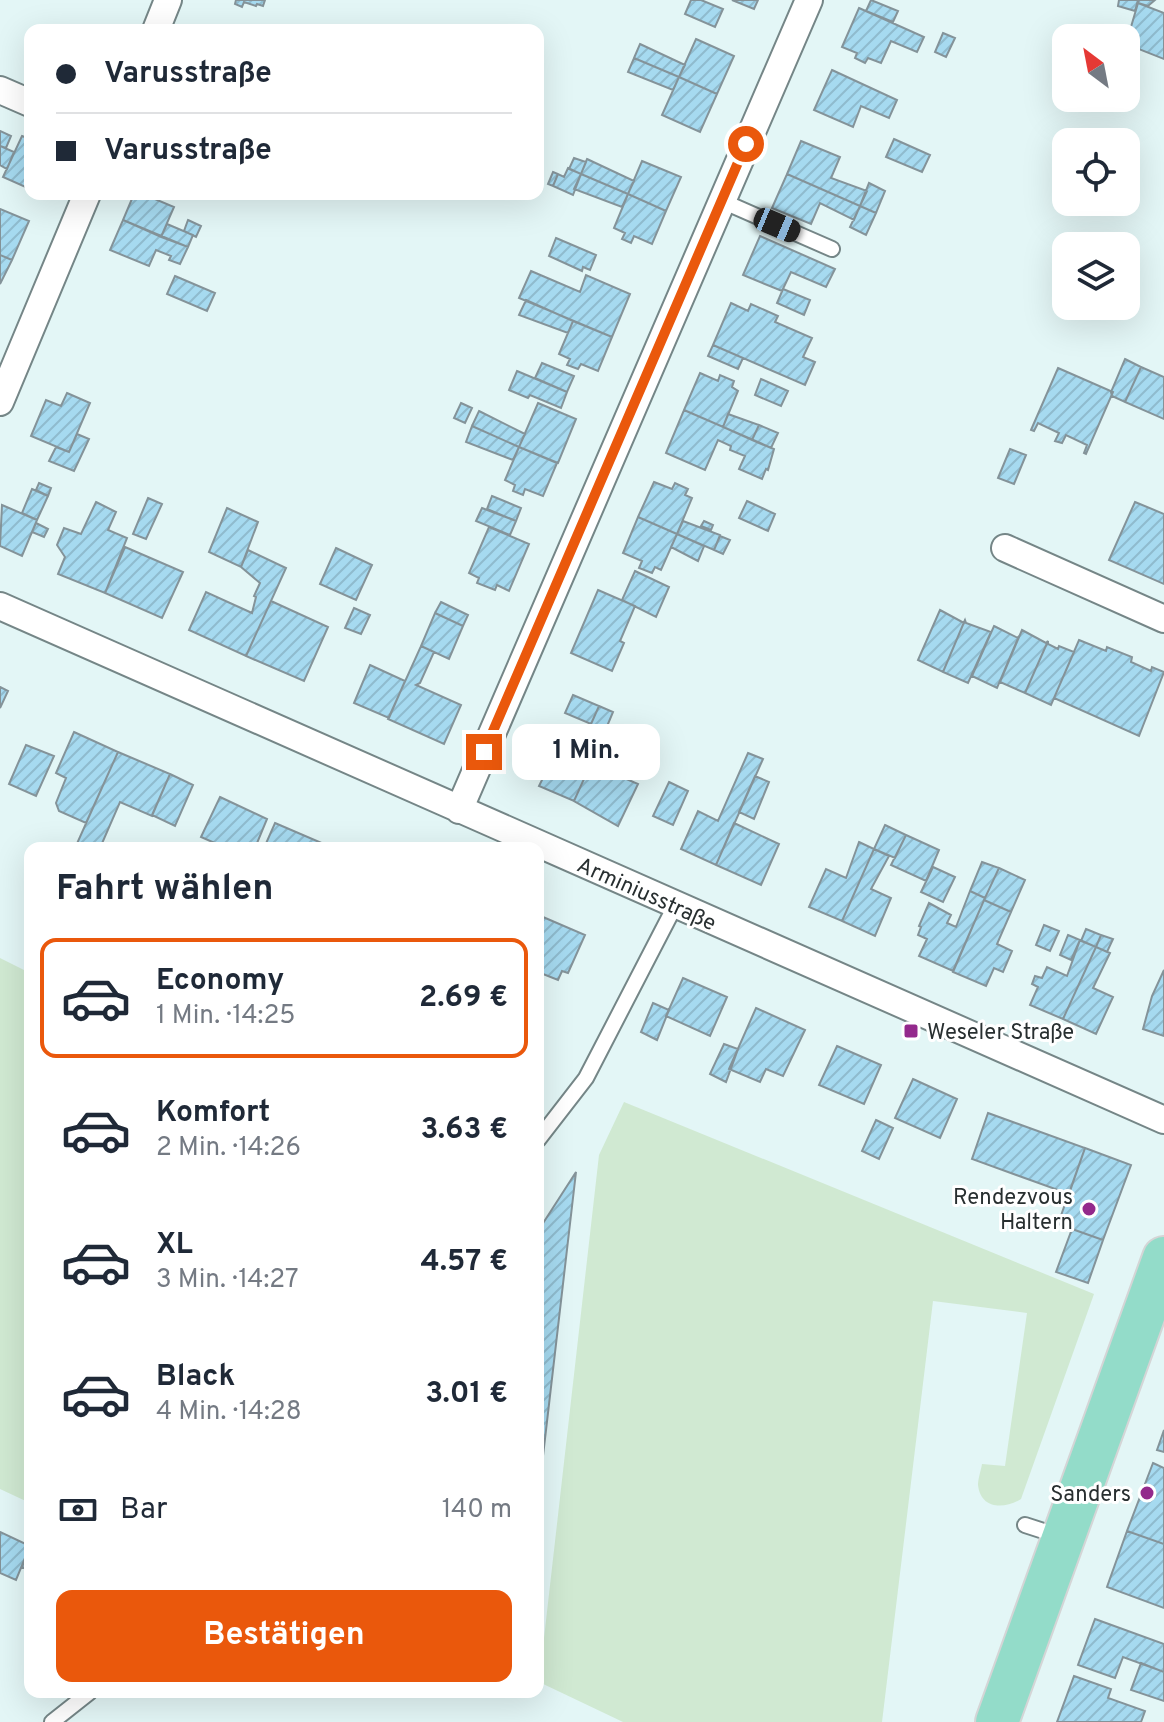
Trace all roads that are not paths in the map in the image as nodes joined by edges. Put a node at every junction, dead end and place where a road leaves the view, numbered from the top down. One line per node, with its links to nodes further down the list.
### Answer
1 (168, 0): 3 (street)
2 (809, 0): 7 (street)
3 (158, 24)
4 (0, 90): 5 (street)
5 (24, 100)
6 (84, 200): 9 (street)
7 (722, 201): 8 (lane); 13 (street)
8 (832, 249)
9 (0, 402)
10 (1005, 548): 12 (street)
11 (0, 606): 13 (street, Arminiusstraße)
12 (1164, 619)
13 (459, 810): 14 (street, Arminiusstraße)
14 (531, 842)
15 (544, 848): 16 (street, Arminiusstraße)
16 (675, 906): 17 (street, Arminiusstraße); 18 (lane)
17 (1164, 1120)
18 (544, 1132)
19 (1164, 1258): 22 (main road)
20 (82, 1698): 21 (lane)
21 (52, 1722)
22 (997, 1722)

